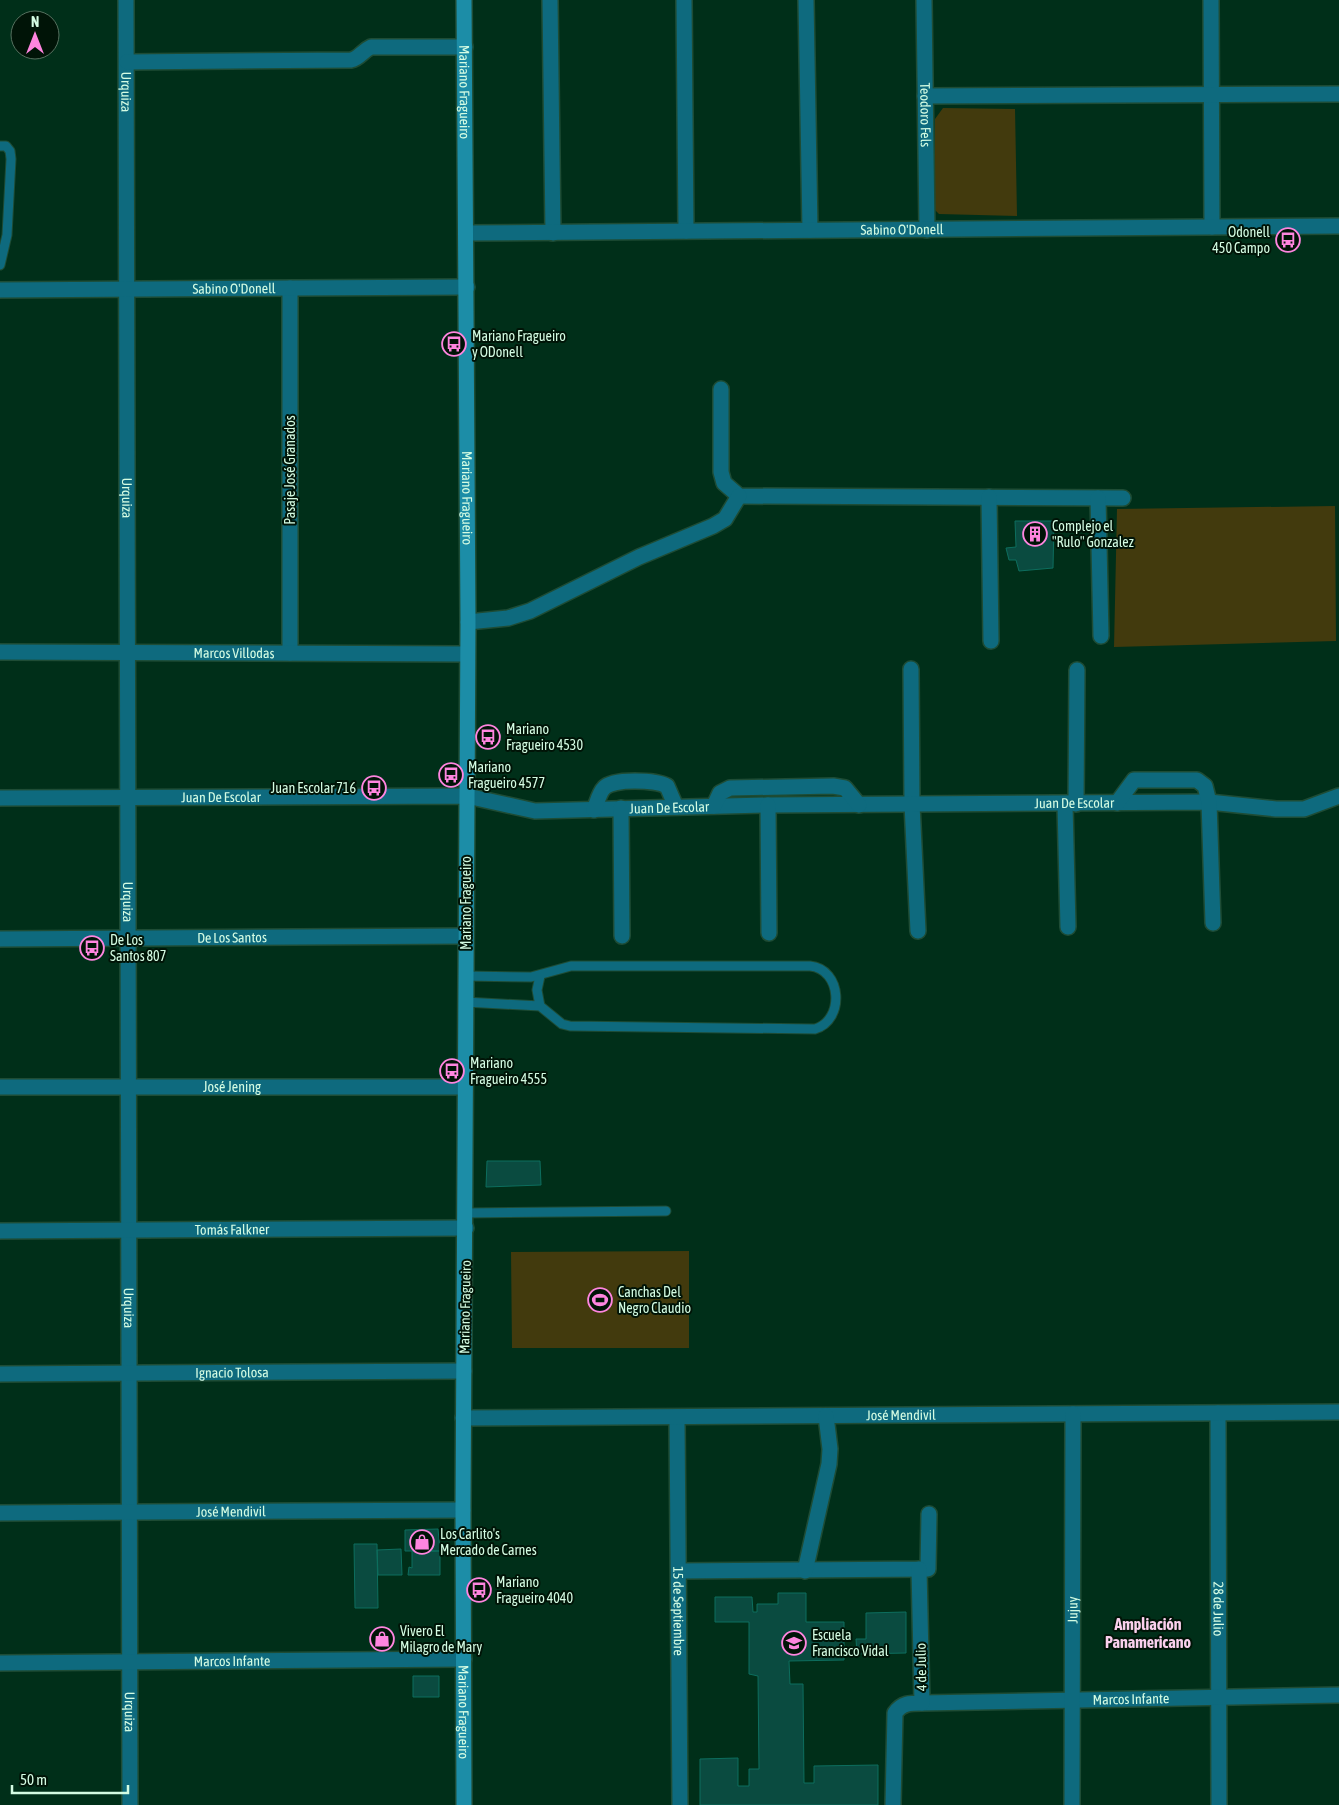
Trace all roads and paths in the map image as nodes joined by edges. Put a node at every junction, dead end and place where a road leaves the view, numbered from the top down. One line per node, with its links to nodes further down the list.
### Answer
1 (126, 0): 9 (street, Urquiza)
2 (464, 0): 8 (main road, Mariano Fragueiro)
3 (550, 0): 19 (street)
4 (684, 0): 18 (street)
5 (806, 0): 16 (street)
6 (924, 0): 12 (street, Teodoro Fels)
7 (1211, 0): 11 (street)
8 (465, 47): 9 (street); 20 (main road, Mariano Fragueiro)
9 (127, 62): 24 (street, Urquiza)
10 (1339, 94): 11 (street)
11 (1212, 95): 12 (street); 15 (street)
12 (925, 96): 17 (street, Teodoro Fels)
13 (0, 146): 21 (lane)
14 (1339, 226): 15 (street, Sabino O'Donell)
15 (1212, 227): 17 (street, Sabino O'Donell)
16 (810, 230): 17 (street, Sabino O'Donell); 18 (street, Sabino O'Donell)
17 (927, 230)
18 (686, 231): 19 (street, Sabino O'Donell)
19 (553, 233): 20 (street, Sabino O'Donell)
20 (466, 234): 22 (main road, Mariano Fragueiro)
21 (0, 265)
22 (468, 287): 23 (street, Sabino O'Donell); 31 (main road, Mariano Fragueiro)
23 (290, 288): 24 (street, Sabino O'Donell); 36 (street, Pasaje José Granados)
24 (127, 289): 25 (street, Sabino O'Donell); 35 (street, Urquiza)
25 (0, 290)
26 (721, 389): 27 (street)
27 (739, 496): 28 (street); 31 (street)
28 (989, 497): 29 (street); 33 (street)
29 (1098, 498): 30 (street); 32 (street)
30 (1123, 498)
31 (468, 622): 37 (main road, Mariano Fragueiro)
32 (1101, 636)
33 (991, 641)
34 (0, 652): 35 (street, Marcos Villodas)
35 (128, 653): 36 (street, Marcos Villodas); 42 (street, Urquiza)
36 (290, 653): 37 (street, Marcos Villodas)
37 (468, 654): 40 (main road, Mariano Fragueiro)
38 (911, 669): 47 (street)
39 (1077, 670): 48 (street)
40 (467, 796): 42 (street, Juan De Escolar); 53 (street, Juan De Escolar); 58 (main road, Mariano Fragueiro)
41 (1339, 796): 44 (street, Juan De Escolar)
42 (128, 797): 43 (street, Juan De Escolar); 60 (street, Urquiza)
43 (0, 798)
44 (1209, 802): 45 (street, Juan De Escolar); 45 (street); 54 (street)
45 (1117, 803): 48 (street, Juan De Escolar)
46 (859, 804): 47 (street, Juan De Escolar); 49 (street, Juan De Escolar); 50 (street)
47 (912, 804): 48 (street, Juan De Escolar); 56 (street)
48 (1070, 804): 55 (street)
49 (768, 805): 50 (street, Juan De Escolar); 57 (street)
50 (714, 806): 51 (street, Juan De Escolar)
51 (676, 807): 52 (street, Juan De Escolar); 53 (street)
52 (621, 808): 53 (street, Juan De Escolar); 59 (street)
53 (594, 810)
54 (1213, 923)
55 (1068, 927)
56 (918, 931)
57 (769, 933)
58 (466, 936): 60 (street, De Los Santos); 62 (main road, Mariano Fragueiro)
59 (622, 936)
60 (128, 938): 61 (street, De Los Santos); 67 (street, Urquiza)
61 (0, 939)
62 (466, 976): 63 (lane); 64 (main road, Mariano Fragueiro)
63 (540, 976): 65 (lane); 65 (lane)
64 (466, 1002): 65 (lane); 68 (main road, Mariano Fragueiro)
65 (540, 1006)
66 (0, 1087): 67 (street, José Jening)
67 (129, 1087): 68 (street, José Jening); 73 (street, Urquiza)
68 (466, 1087): 70 (main road, Mariano Fragueiro)
69 (666, 1211): 70 (lane)
70 (466, 1213): 71 (main road, Mariano Fragueiro)
71 (466, 1228): 73 (street, Tomás Falkner); 74 (main road, Mariano Fragueiro)
72 (0, 1230): 73 (street, Tomás Falkner)
73 (129, 1230): 75 (street, Urquiza)
74 (464, 1371): 75 (street, Ignacio Tolosa); 82 (main road, Mariano Fragueiro)
75 (130, 1373): 76 (street, Ignacio Tolosa); 84 (street, Urquiza)
76 (0, 1374)
77 (1339, 1412): 78 (street, José Mendivil)
78 (1218, 1413): 79 (street, José Mendivil); 94 (street, 28 de Julio)
79 (1072, 1414): 81 (street, José Mendivil); 95 (street, Jujuy)
80 (678, 1416): 81 (street, José Mendivil); 82 (street, José Mendivil); 88 (street, 15 de Septiembre)
81 (826, 1416): 89 (street)
82 (463, 1418): 83 (main road, Mariano Fragueiro)
83 (463, 1510): 84 (street, José Mendivil); 90 (main road, Mariano Fragueiro)
84 (130, 1512): 85 (street, José Mendivil); 91 (street, Urquiza)
85 (0, 1513)
86 (930, 1514): 87 (street)
87 (919, 1569): 89 (street); 96 (street, 4 de Julio)
88 (679, 1571): 89 (street); 99 (street, 15 de Septiembre)
89 (805, 1571)
90 (464, 1659): 91 (street, Marcos Infante); 98 (main road, Mariano Fragueiro)
91 (130, 1662): 92 (street, Marcos Infante); 97 (street, Urquiza)
92 (0, 1663)
93 (1339, 1696): 94 (street, Marcos Infante)
94 (1218, 1697): 95 (street, Marcos Infante); 102 (street, 28 de Julio)
95 (1072, 1699): 96 (street, Marcos Infante); 101 (street, Jujuy)
96 (922, 1703): 100 (street, 4 de Julio)
97 (130, 1805)
98 (464, 1805)
99 (680, 1805)
100 (893, 1805)
101 (1072, 1805)
102 (1219, 1805)

